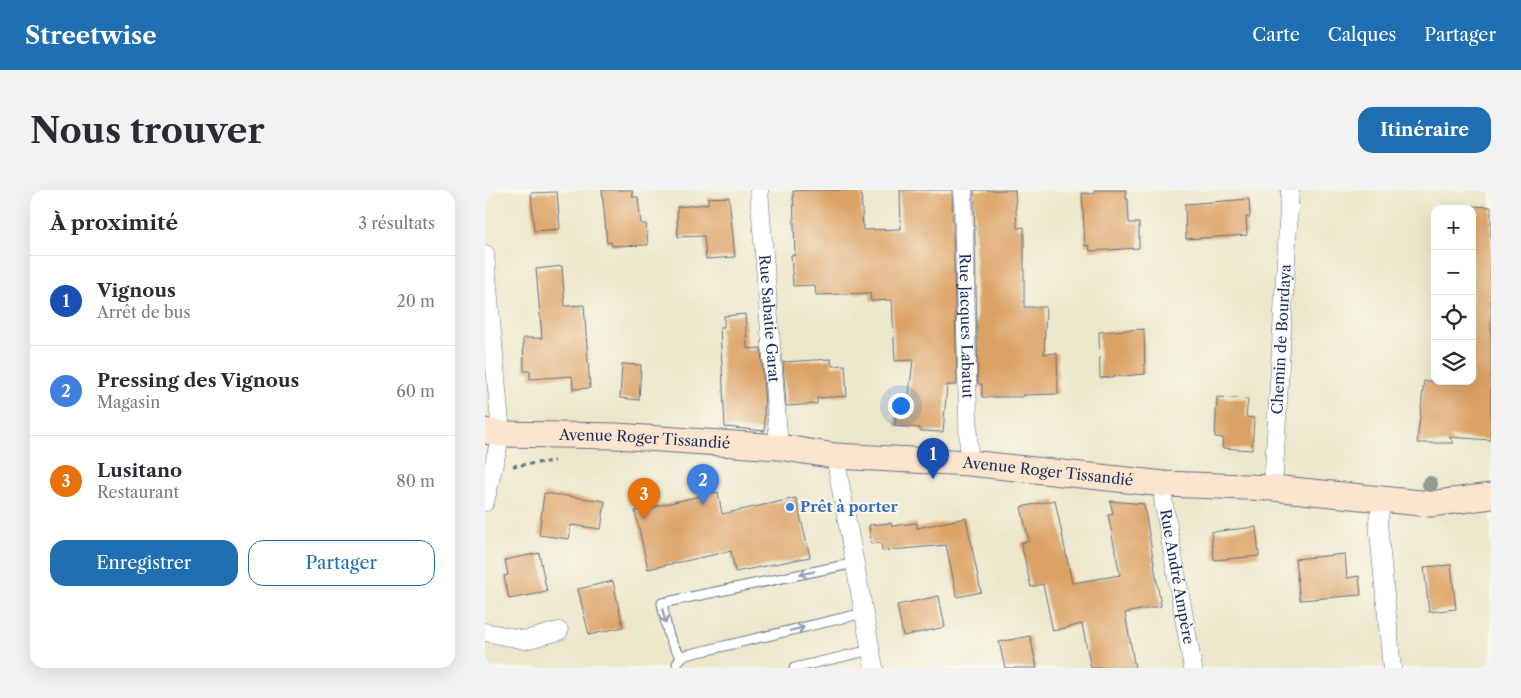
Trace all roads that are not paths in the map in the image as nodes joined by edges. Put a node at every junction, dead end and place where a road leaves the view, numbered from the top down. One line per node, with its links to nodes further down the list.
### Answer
1 (759, 190): 6 (street, Rue Sabatie Garat)
2 (963, 190): 8 (street, Rue Jacques Labatut)
3 (1290, 190): 10 (street, Chemin de Bourdaya)
4 (485, 254): 5 (street)
5 (493, 432): 6 (main road, Avenue Roger Tissandié); 13 (street)
6 (779, 447): 7 (main road, Avenue Roger Tissandié)
7 (835, 456): 8 (main road, Avenue Roger Tissandié); 14 (street)
8 (969, 463): 9 (main road, Avenue Roger Tissandié)
9 (1164, 484): 10 (main road, Avenue Roger Tissandié); 23 (street, Rue André Ampère)
10 (1273, 488): 12 (main road, Avenue Roger Tissandié)
11 (1491, 496): 12 (main road, Avenue Roger Tissandié)
12 (1383, 499): 24 (street)
13 (485, 502)
14 (855, 563): 15 (street); 19 (lane, one-way to 19)
15 (864, 613): 18 (street); 19 (lane, one-way to 15)
16 (559, 631): 17 (street)
17 (485, 632)
18 (871, 650): 21 (lane); 22 (street)
19 (682, 656): 20 (lane)
20 (677, 668)
21 (794, 668)
22 (874, 668)
23 (1193, 668)
24 (1392, 668)

